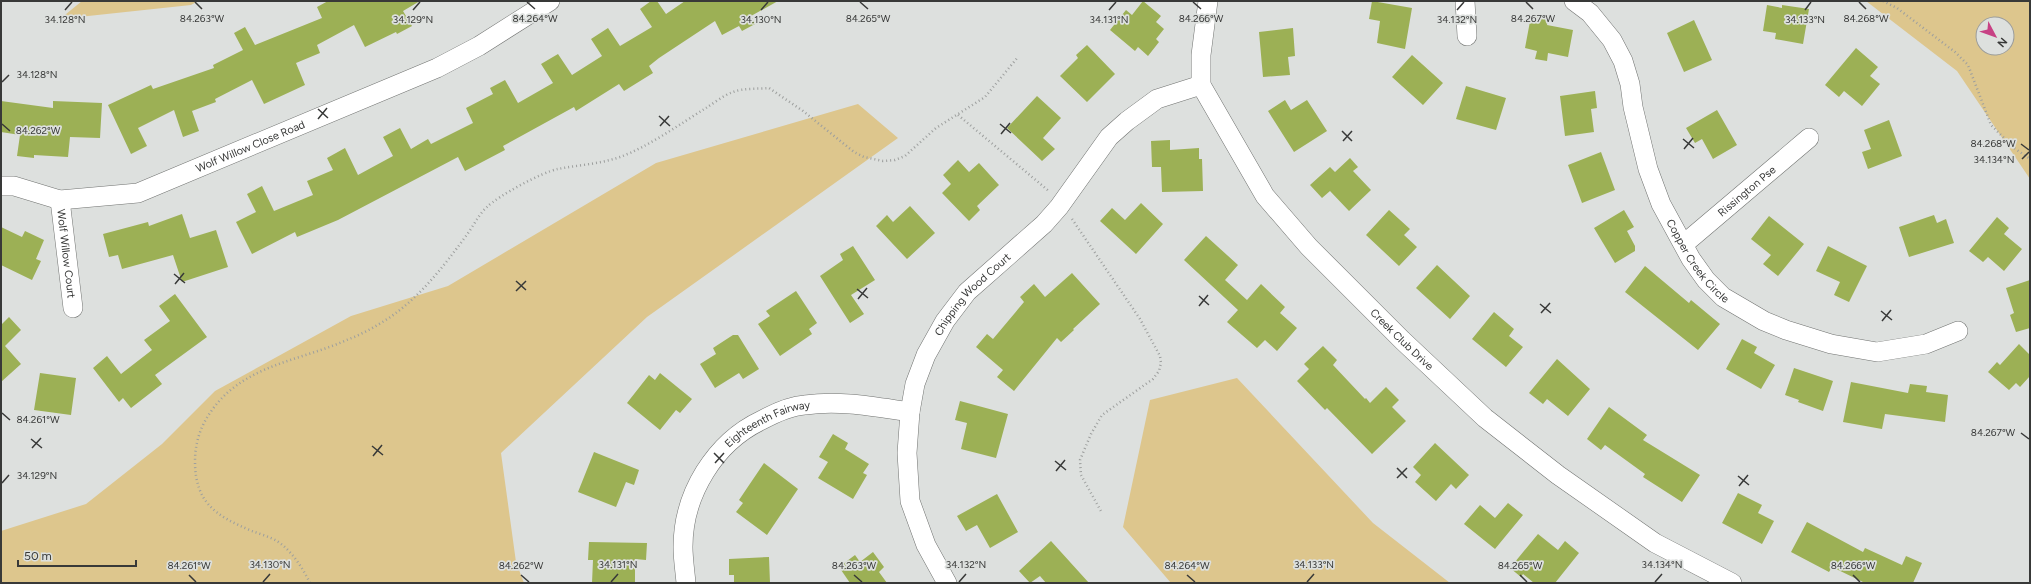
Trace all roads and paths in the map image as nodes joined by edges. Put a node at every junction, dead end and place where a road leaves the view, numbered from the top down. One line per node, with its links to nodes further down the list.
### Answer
1 (550, 1): 14 (street, Wolf Willow Close Road)
2 (1208, 1): 8 (street, Creek Club Drive)
3 (1465, 1): 6 (street)
4 (1574, 1): 16 (street, Copper Creek Circle)
5 (1883, 1): 11 (path)
6 (1466, 36)
7 (1018, 57): 9 (path)
8 (1201, 85): 19 (street, Chipping Wood Court); 24 (street, Creek Club Drive)
9 (958, 115): 13 (path); 21 (path)
10 (1809, 138): 16 (street, Rissington Pse)
11 (2030, 159)
12 (1, 186): 14 (street, Wolf Willow Close Road)
13 (1055, 198)
14 (60, 200): 17 (street, Wolf Willow Court)
15 (1068, 215): 20 (path)
16 (1684, 244): 18 (street, Copper Creek Circle)
17 (73, 308)
18 (1958, 331)
19 (910, 412): 22 (street, Eighteenth Fairway); 23 (street, Chipping Wood Court)
20 (1102, 513)
21 (310, 583)
22 (686, 583)
23 (947, 583)
24 (1732, 583)

